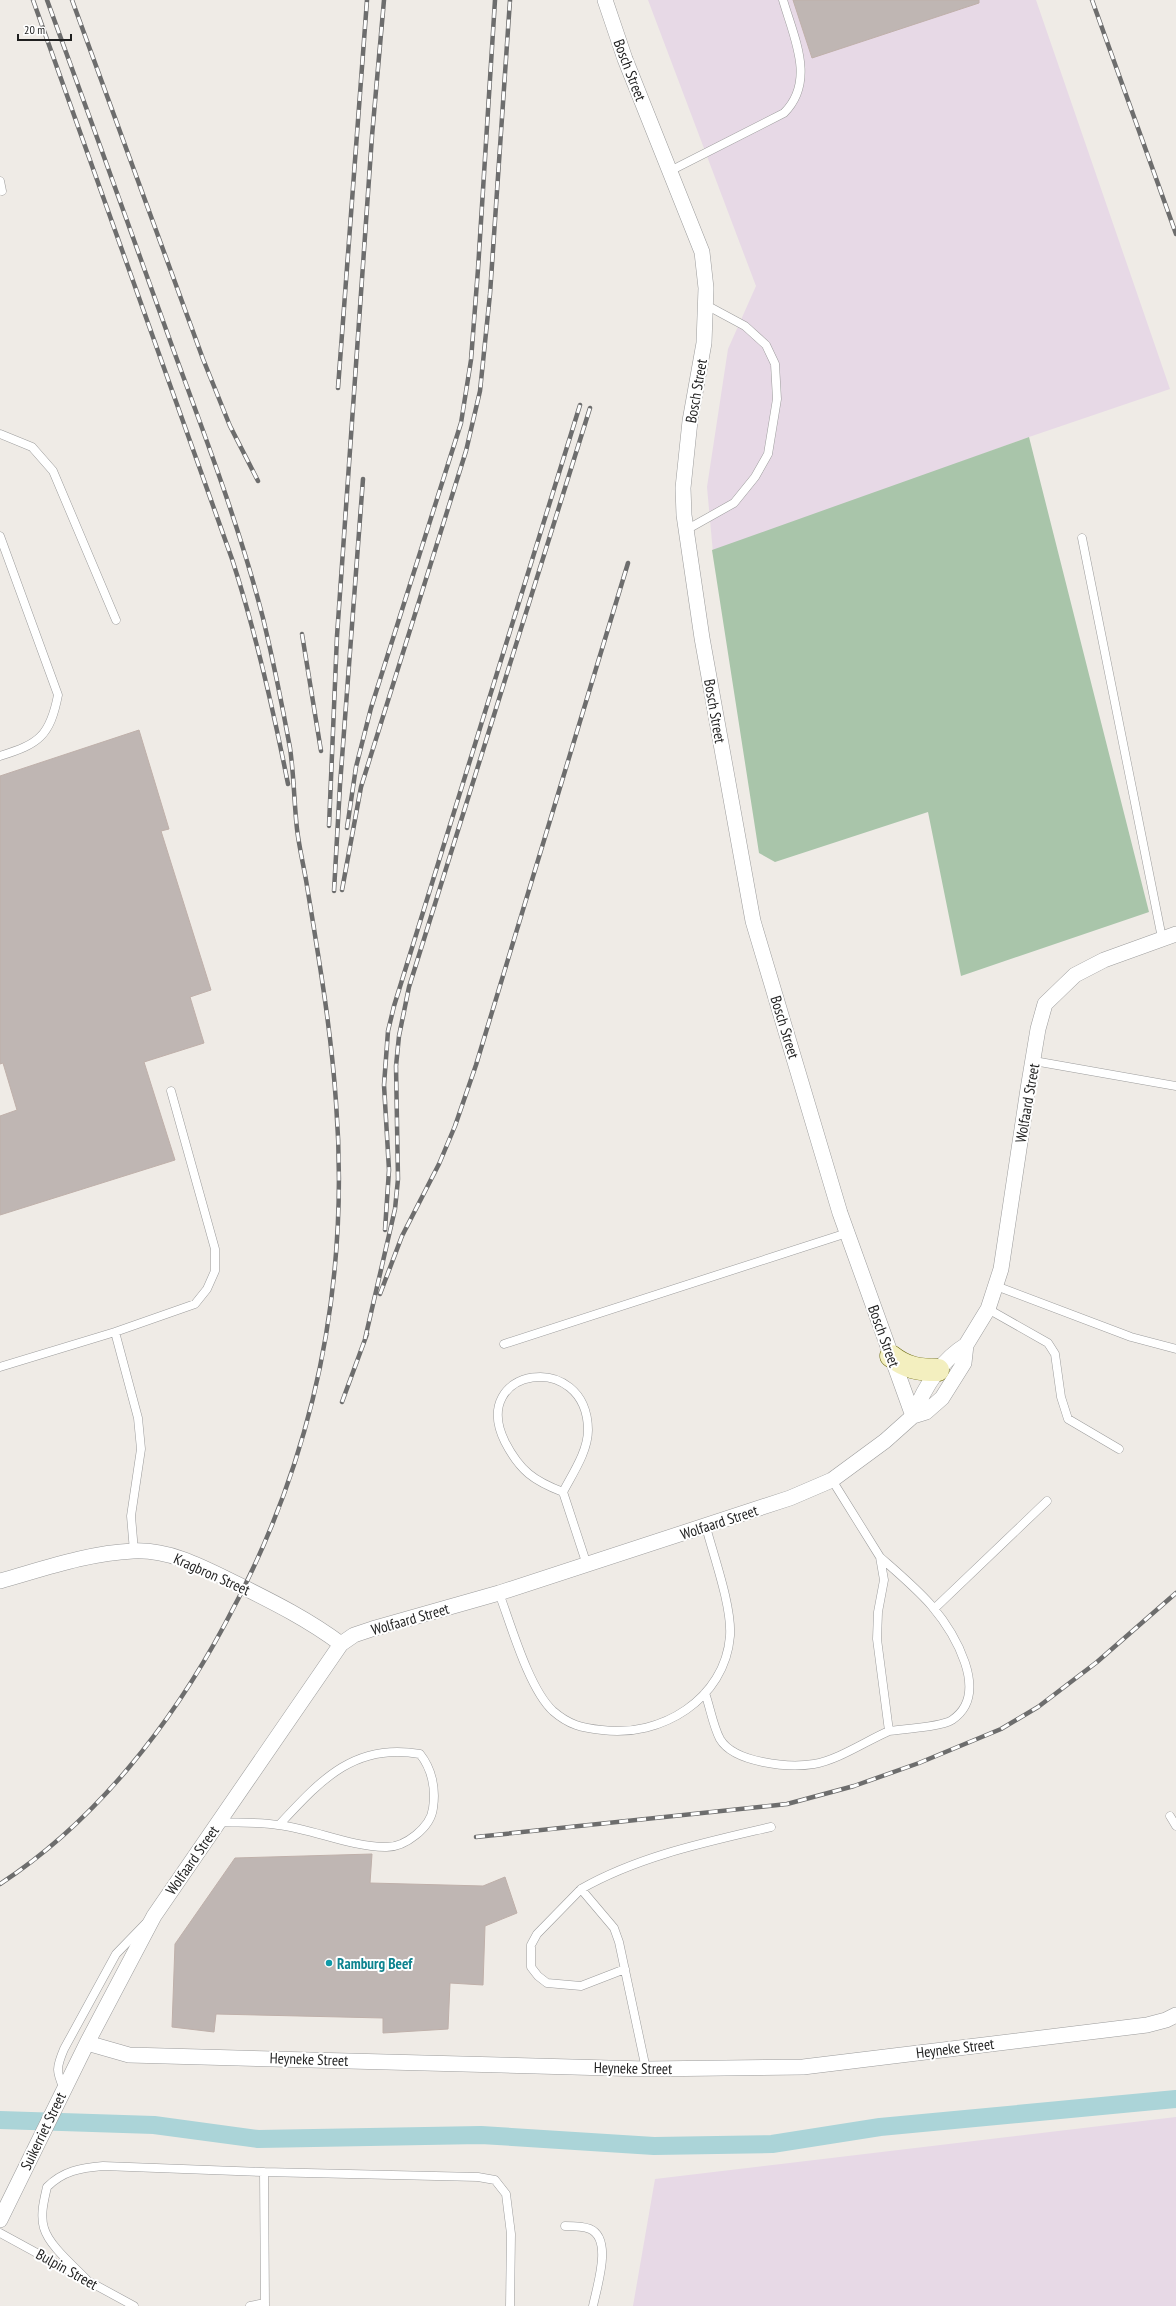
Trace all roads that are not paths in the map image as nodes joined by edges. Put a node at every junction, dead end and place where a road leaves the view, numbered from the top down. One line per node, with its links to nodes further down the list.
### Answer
1 (605, 0): 3 (street, Bosch Street)
2 (783, 0): 3 (lane)
3 (670, 171): 6 (street, Bosch Street)
4 (0, 181): 5 (lane)
5 (2, 191)
6 (706, 305): 8 (street, Bosch Street); 8 (lane)
7 (0, 434): 11 (lane)
8 (686, 530): 17 (street, Bosch Street)
9 (0, 536): 12 (lane)
10 (1082, 538): 13 (lane)
11 (116, 620)
12 (0, 756)
13 (1169, 936): 14 (street, Wolfaard Street)
14 (1034, 1061): 15 (lane); 18 (street, Wolfaard Street)
15 (1176, 1086)
16 (171, 1091): 20 (lane)
17 (847, 1233): 21 (lane); 24 (street, Bosch Street)
18 (996, 1286): 19 (street, Wolfaard Street); 23 (lane)
19 (988, 1309): 22 (street, Wolfaard Street); 28 (lane)
20 (115, 1332): 25 (lane); 33 (lane)
21 (504, 1344)
22 (966, 1345): 26 (street, Wolfaard Street); 27 (street, Wolfaard Street)
23 (1176, 1349)
24 (891, 1356): 26 (street); 27 (street, Bosch Street)
25 (0, 1367)
26 (938, 1370): 27 (street, Wolfaard Street)
27 (913, 1416): 29 (street, Wolfaard Street)
28 (1119, 1449)
29 (832, 1480): 32 (street, Wolfaard Street); 34 (lane)
30 (563, 1492): 30 (lane); 35 (lane)
31 (1047, 1502): 38 (lane)
32 (706, 1527): 35 (street, Wolfaard Street); 40 (lane)
33 (134, 1551): 36 (street, Kragbron Street); 39 (street, Kragbron Street)
34 (880, 1557): 38 (lane); 41 (lane)
35 (587, 1565): 37 (street, Wolfaard Street)
36 (0, 1580)
37 (499, 1594): 39 (street, Wolfaard Street); 40 (lane)
38 (934, 1609): 41 (lane)
39 (341, 1644): 43 (street, Wolfaard Street)
40 (704, 1693): 41 (lane)
41 (889, 1731)
42 (1170, 1816): 45 (lane)
43 (218, 1822): 44 (lane); 48 (street, Wolfaard Street)
44 (279, 1825): 44 (lane)
45 (1176, 1826)
46 (772, 1827): 47 (lane)
47 (581, 1888): 49 (lane); 49 (lane)
48 (154, 1916): 51 (street, Wolfaard Street); 53 (lane)
49 (625, 1969): 52 (lane)
50 (1176, 2015): 52 (street, Heyneke Street)
51 (87, 2043): 52 (street, Heyneke Street); 53 (street, Suikerriet Street)
52 (646, 2068)
53 (62, 2094): 55 (street, Suikerriet Street)
54 (264, 2172): 58 (lane); 59 (lane); 62 (lane)
55 (0, 2220)
56 (565, 2226): 63 (lane)
57 (0, 2233): 58 (lane, Bulpin Street)
58 (88, 2281): 60 (lane, Bulpin Street)
59 (265, 2305): 61 (lane)
60 (134, 2306)
61 (250, 2306)
62 (510, 2306)
63 (593, 2306)

